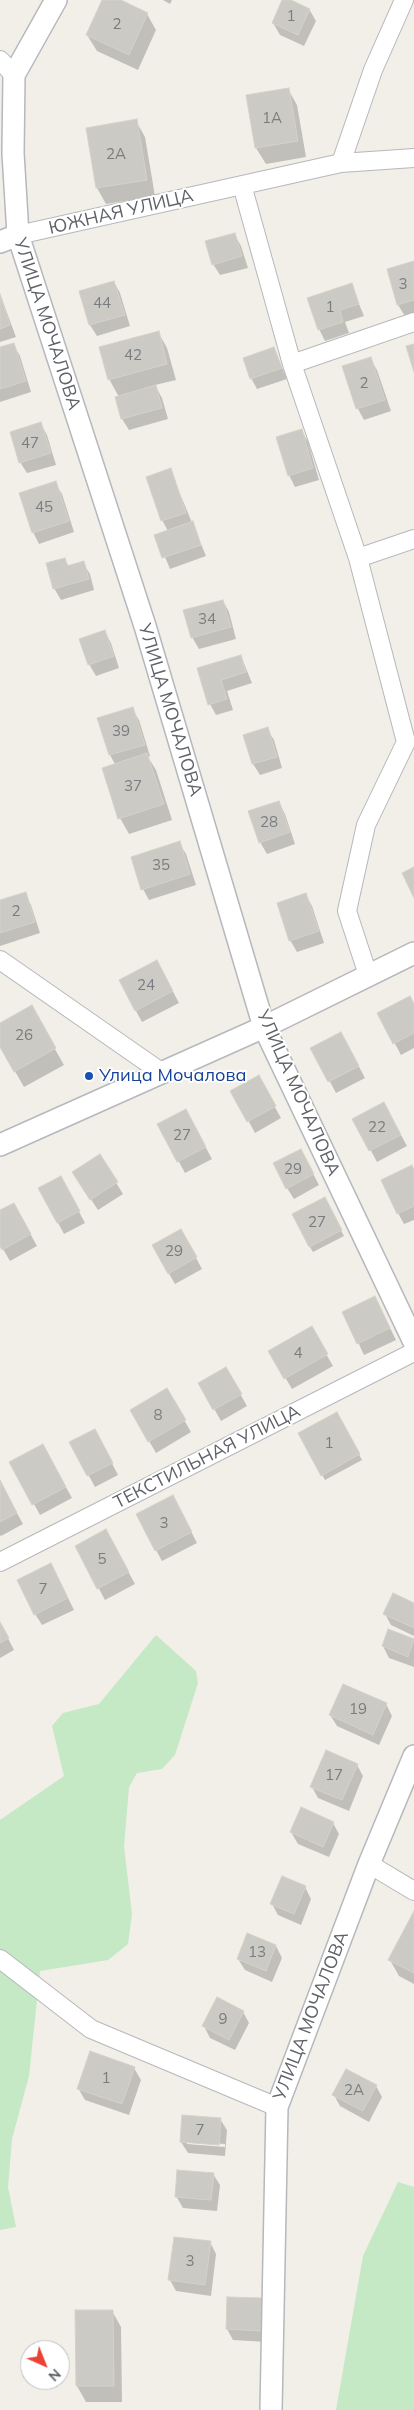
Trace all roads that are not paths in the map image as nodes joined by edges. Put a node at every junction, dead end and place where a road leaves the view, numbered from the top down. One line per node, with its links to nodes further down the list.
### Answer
1 (56, 0): 4 (street)
2 (404, 0): 6 (street)
3 (0, 60): 4 (street)
4 (14, 75): 8 (street, УЛИЦА МОЧАЛОВА)
5 (414, 158): 6 (street, ЮЖНАЯ УЛИЦА)
6 (341, 163): 7 (street, ЮЖНАЯ УЛИЦА)
7 (242, 185): 8 (street, ЮЖНАЯ УЛИЦА); 10 (street)
8 (9, 239): 16 (street, УЛИЦА МОЧАЛОВА)
9 (414, 322): 10 (street)
10 (292, 364): 12 (street)
11 (414, 539): 12 (street)
12 (358, 558): 15 (street)
13 (414, 953): 15 (street)
14 (0, 960): 17 (street)
15 (368, 976): 16 (street)
16 (264, 1027): 17 (street); 19 (street, УЛИЦА МОЧАЛОВА)
17 (161, 1072): 18 (street)
18 (0, 1145)
19 (414, 1342)
20 (414, 1352): 21 (street, ТЕКСТИЛЬНАЯ УЛИЦА)
21 (0, 1562)
22 (414, 1756): 23 (street, УЛИЦА МОЧАЛОВА)
23 (369, 1864): 24 (street); 26 (street, УЛИЦА МОЧАЛОВА)
24 (414, 1891)
25 (0, 1959): 26 (street)
26 (276, 2107): 27 (street, УЛИЦА МОЧАЛОВА)
27 (271, 2410)

